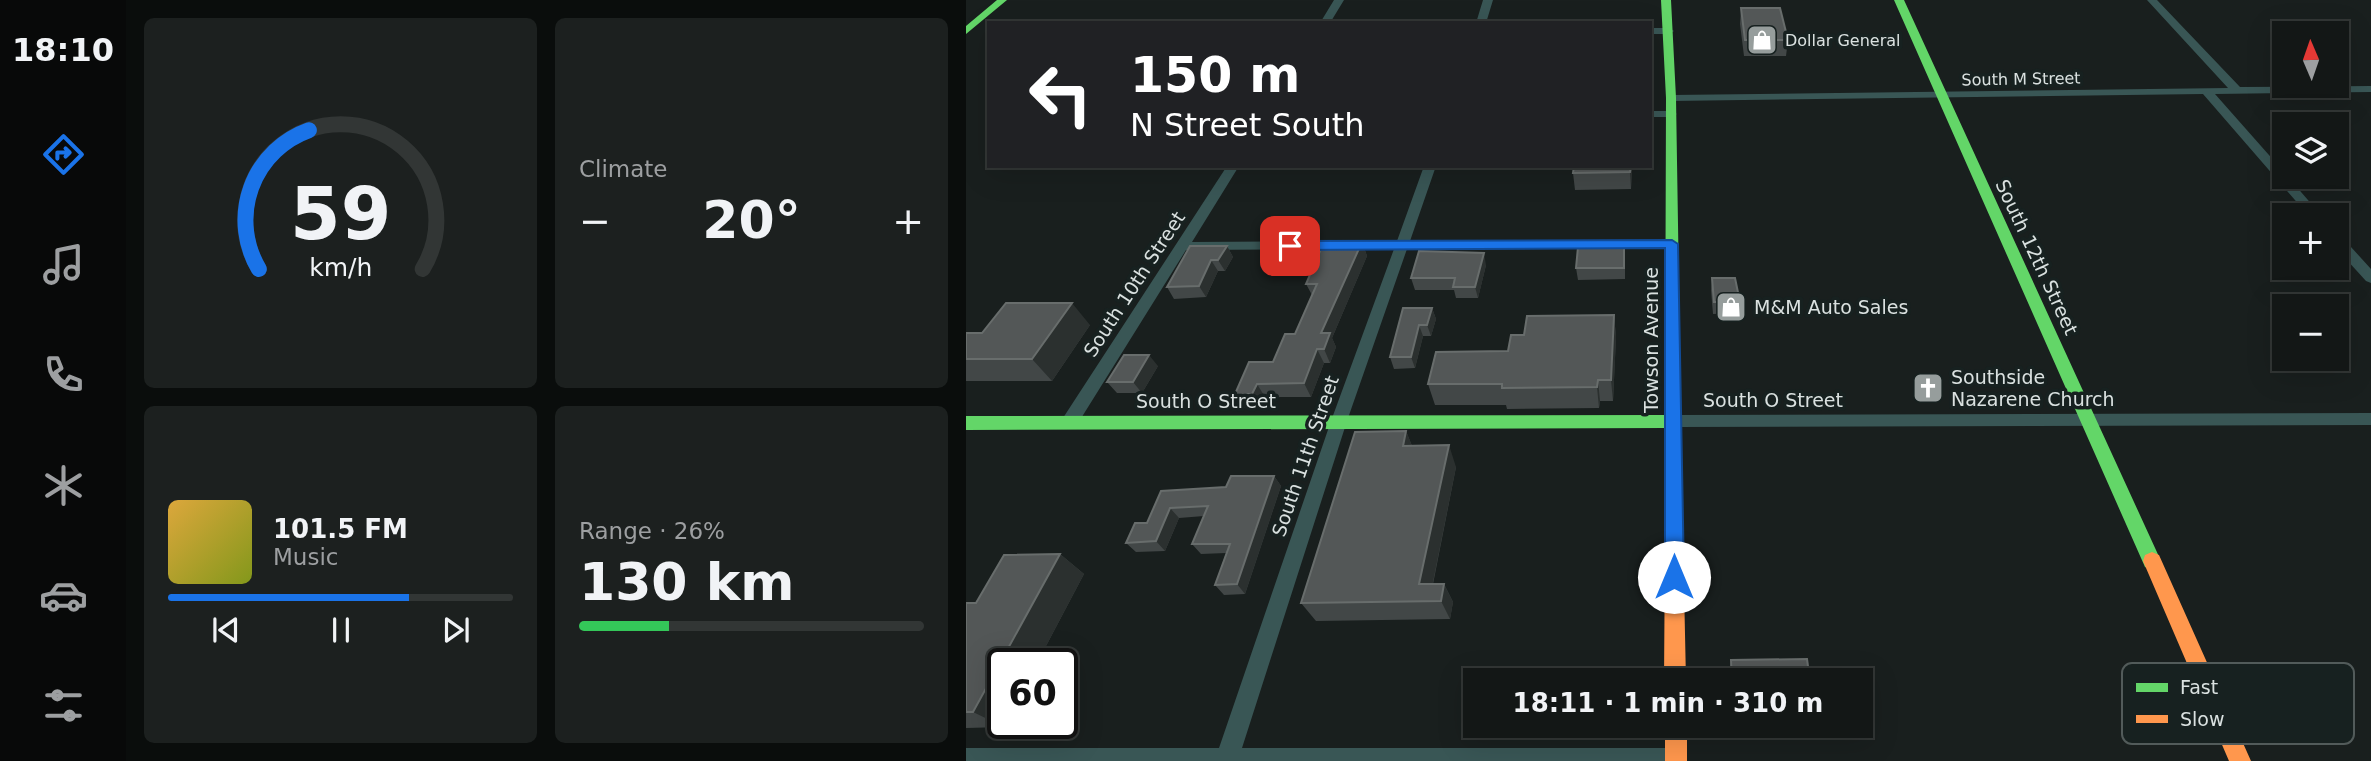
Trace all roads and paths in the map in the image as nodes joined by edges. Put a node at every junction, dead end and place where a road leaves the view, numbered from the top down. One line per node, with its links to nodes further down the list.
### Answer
1 (1002, 0): 9 (street)
2 (1339, 0): 7 (street)
3 (1488, 0): 8 (street)
4 (1666, 0): 11 (street, Towson Avenue)
5 (1899, 0): 15 (street, South 12th Street)
6 (2152, 0): 13 (street)
7 (1326, 21)
8 (1482, 21)
9 (966, 30)
10 (1652, 31): 11 (street)
11 (1669, 31): 16 (street, Towson Avenue)
12 (2371, 89): 13 (street, South M Street)
13 (2236, 90): 14 (street, South M Street)
14 (2206, 91): 15 (street, South M Street); 20 (street)
15 (1940, 96): 16 (street, South M Street); 27 (street, South 12th Street)
16 (1671, 106): 17 (street, South M Street); 21 (street, Towson Avenue)
17 (1652, 113)
18 (1232, 168): 23 (street, South 10th Street)
19 (1429, 168): 22 (street, South 11th Street)
20 (2304, 203)
21 (1672, 244): 22 (street); 29 (street, Towson Avenue)
22 (1399, 245): 23 (street); 28 (street, South 11th Street)
23 (1180, 246): 30 (street, South 10th Street)
24 (2349, 253): 25 (street)
25 (2371, 278)
26 (2371, 419): 27 (street, South O Street)
27 (2090, 420): 29 (street, South O Street); 32 (street, South 12th Street)
28 (1339, 421): 29 (street, South O Street); 30 (street, South O Street); 37 (street, South 11th Street)
29 (1673, 421): 33 (street, Towson Avenue)
30 (1069, 423): 31 (street, South O Street)
31 (966, 424)
32 (2198, 663)
33 (1675, 668)
34 (1676, 738): 38 (street)
35 (2233, 744): 39 (street, South 12th Street)
36 (966, 759): 37 (street)
37 (1226, 760): 38 (street)
38 (1676, 760)
39 (2241, 761)

